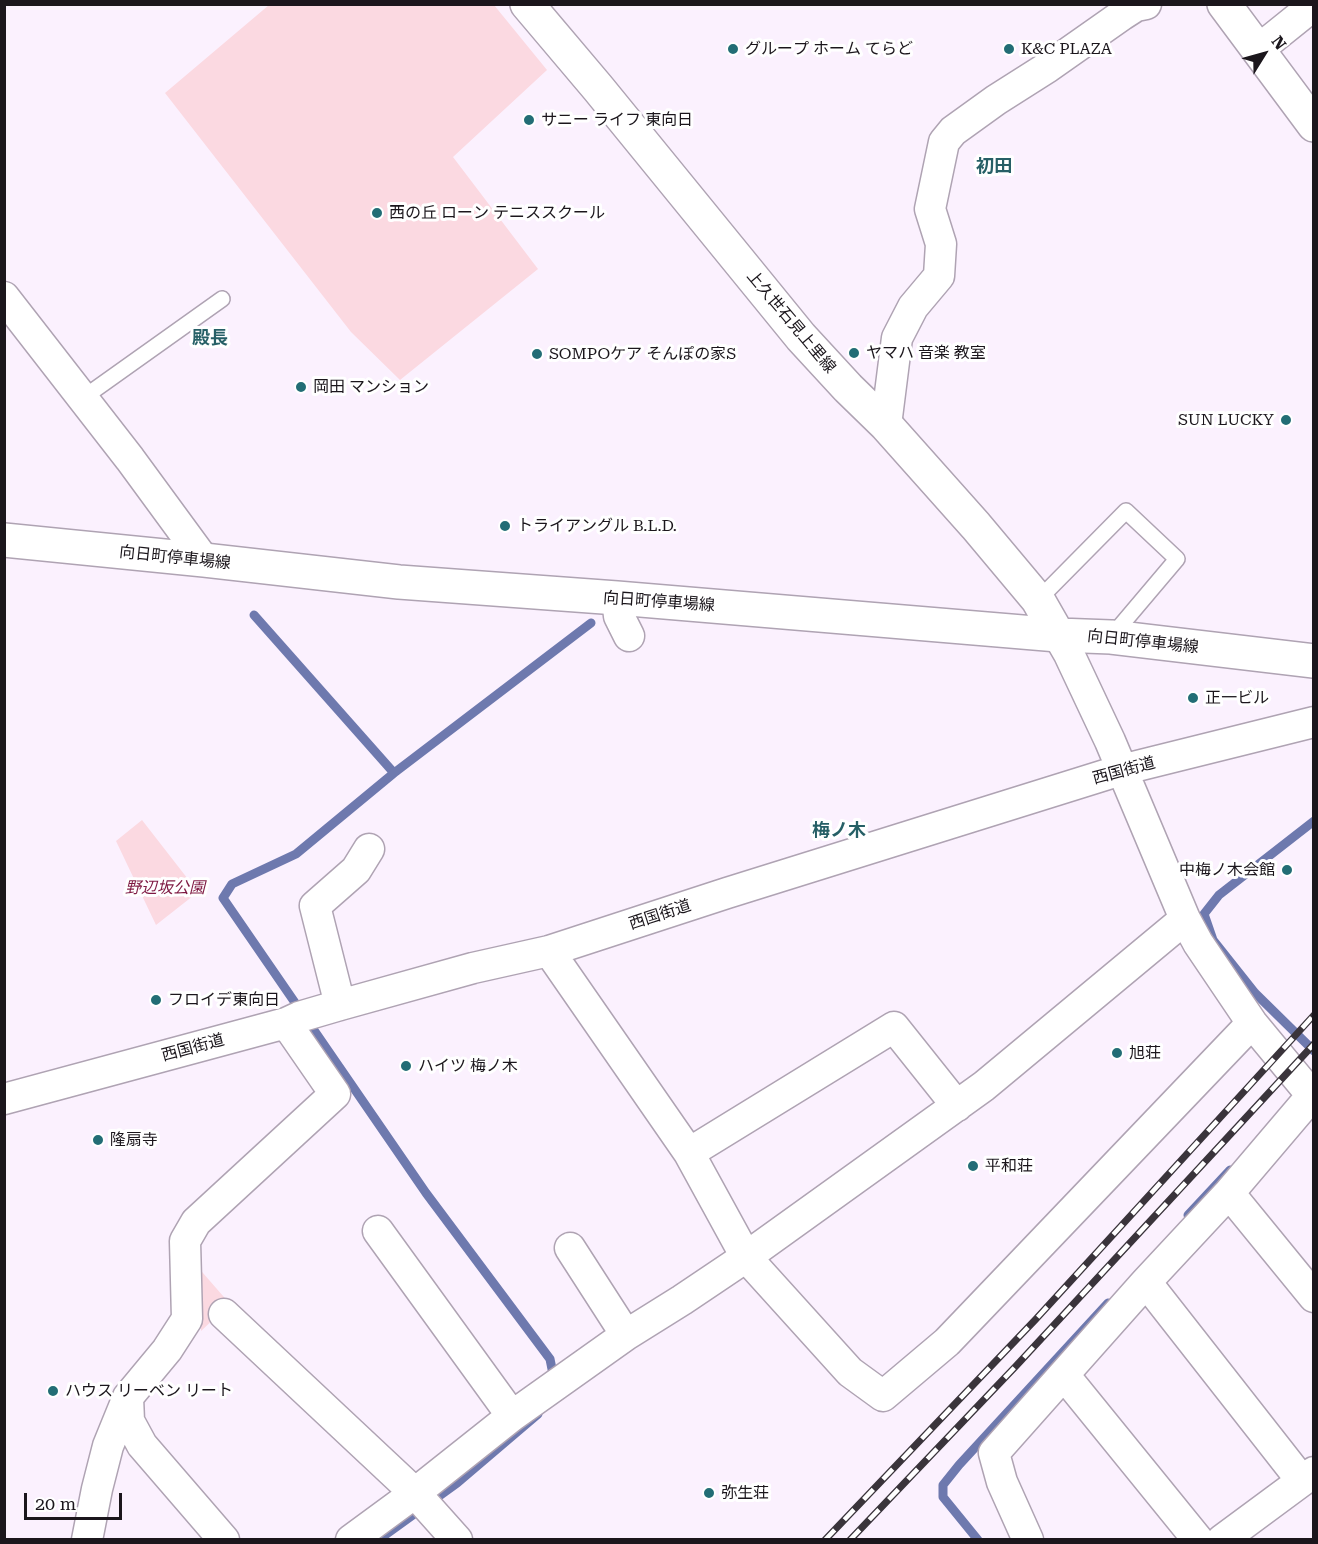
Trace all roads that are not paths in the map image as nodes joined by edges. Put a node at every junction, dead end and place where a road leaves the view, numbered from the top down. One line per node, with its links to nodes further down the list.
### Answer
1 (527, 4): 10 (main road, 上久世石見上里線)
2 (1146, 4): 10 (street)
3 (1224, 4): 5 (main road)
4 (1314, 5): 5 (street)
5 (1258, 50): 6 (main road)
6 (1314, 125)
7 (4, 297): 9 (street)
8 (222, 300): 9 (lane)
9 (83, 398): 12 (street)
10 (886, 425): 14 (main road, 上久世石見上里線)
11 (4, 540): 12 (main road, 向日町停車場線)
12 (204, 560): 13 (main road, 向日町停車場線)
13 (617, 598): 15 (main road, 向日町停車場線); 16 (street)
14 (1038, 600): 15 (main road, 上久世石見上里線); 17 (lane)
15 (1058, 635): 17 (main road, 向日町停車場線); 20 (street)
16 (629, 636)
17 (1111, 637): 18 (main road, 向日町停車場線)
18 (1314, 661)
19 (1314, 722): 20 (street, 西国街道)
20 (1121, 770): 22 (street); 23 (street, 西国街道)
21 (369, 849): 24 (street)
22 (1185, 919): 26 (street); 29 (street)
23 (549, 951): 24 (street, 西国街道); 30 (street)
24 (340, 1005): 25 (street, 西国街道)
25 (286, 1023): 28 (street, 西国街道); 40 (street)
26 (1252, 1023): 27 (street); 34 (street)
27 (1313, 1096): 31 (street)
28 (4, 1099)
29 (957, 1106): 30 (street); 34 (street)
30 (689, 1154): 34 (street)
31 (1229, 1193): 35 (street); 36 (street)
32 (378, 1231): 41 (street)
33 (570, 1248): 38 (street)
34 (746, 1257): 38 (street)
35 (1146, 1282): 39 (street); 42 (street)
36 (1314, 1297)
37 (224, 1314): 43 (street)
38 (626, 1335): 41 (street)
39 (1064, 1375): 48 (street); 49 (street)
40 (128, 1397): 44 (street); 45 (street)
41 (512, 1416): 43 (street)
42 (1308, 1476): 50 (street)
43 (415, 1493): 46 (street); 47 (street)
44 (87, 1539)
45 (224, 1539)
46 (351, 1539)
47 (457, 1539)
48 (1028, 1539)
49 (1198, 1539)
50 (1222, 1539)

